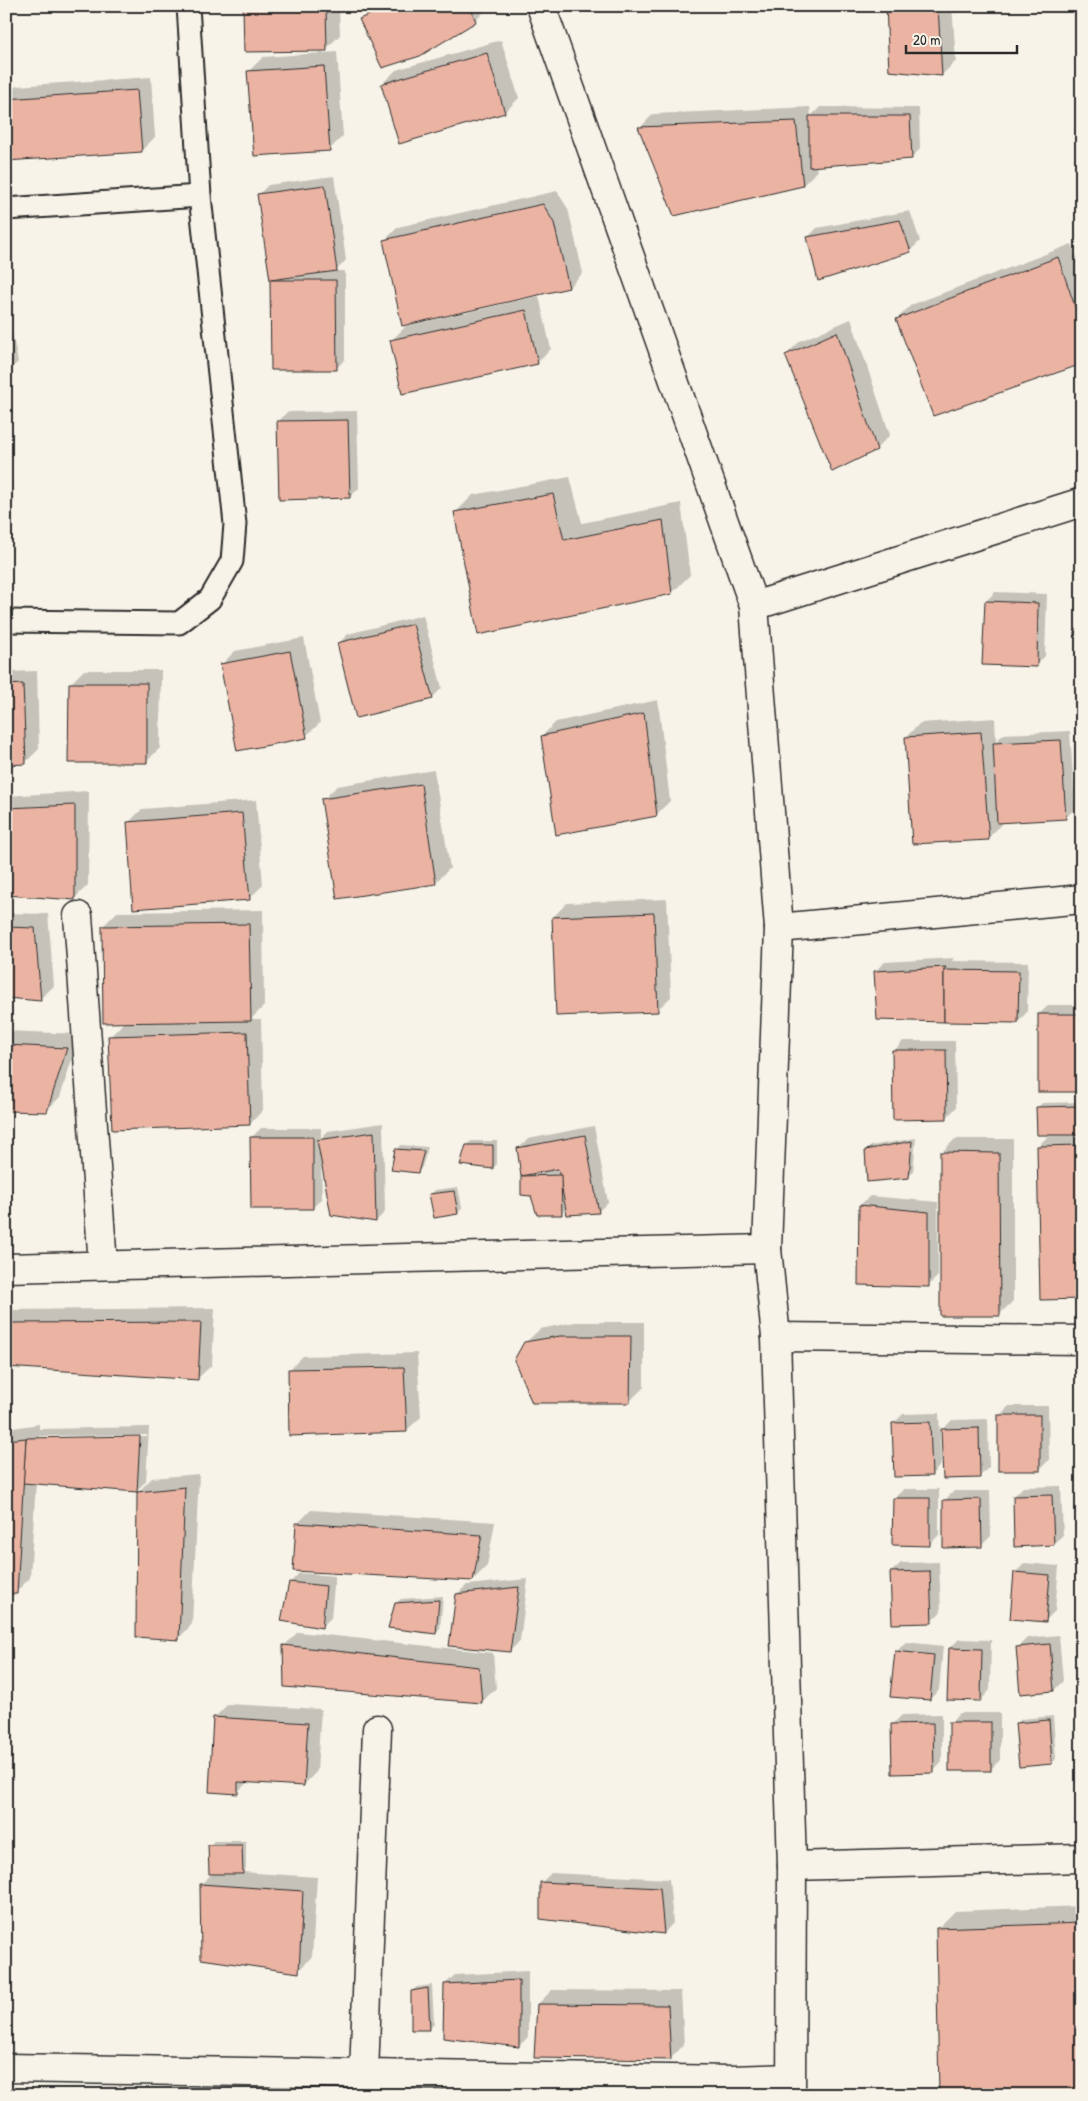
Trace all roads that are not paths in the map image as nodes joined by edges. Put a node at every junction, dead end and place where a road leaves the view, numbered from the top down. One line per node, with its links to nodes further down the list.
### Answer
1 (188, 6): 3 (lane)
2 (541, 6): 6 (street)
3 (200, 196): 4 (lane); 7 (lane)
4 (6, 210)
5 (1082, 502): 6 (street)
6 (754, 606): 10 (street)
7 (6, 620)
8 (1082, 899): 10 (street)
9 (78, 916): 12 (street)
10 (779, 928): 11 (street)
11 (767, 1249): 12 (street); 14 (street)
12 (103, 1265): 13 (street)
13 (6, 1268)
14 (776, 1337): 15 (street); 18 (street)
15 (1082, 1340)
16 (377, 1729): 20 (street)
17 (1082, 1858): 18 (street)
18 (792, 1866): 22 (street)
19 (6, 2068): 21 (street)
20 (364, 2074): 21 (street); 23 (street)
21 (276, 2084)
22 (791, 2086): 23 (street)
23 (731, 2087)

